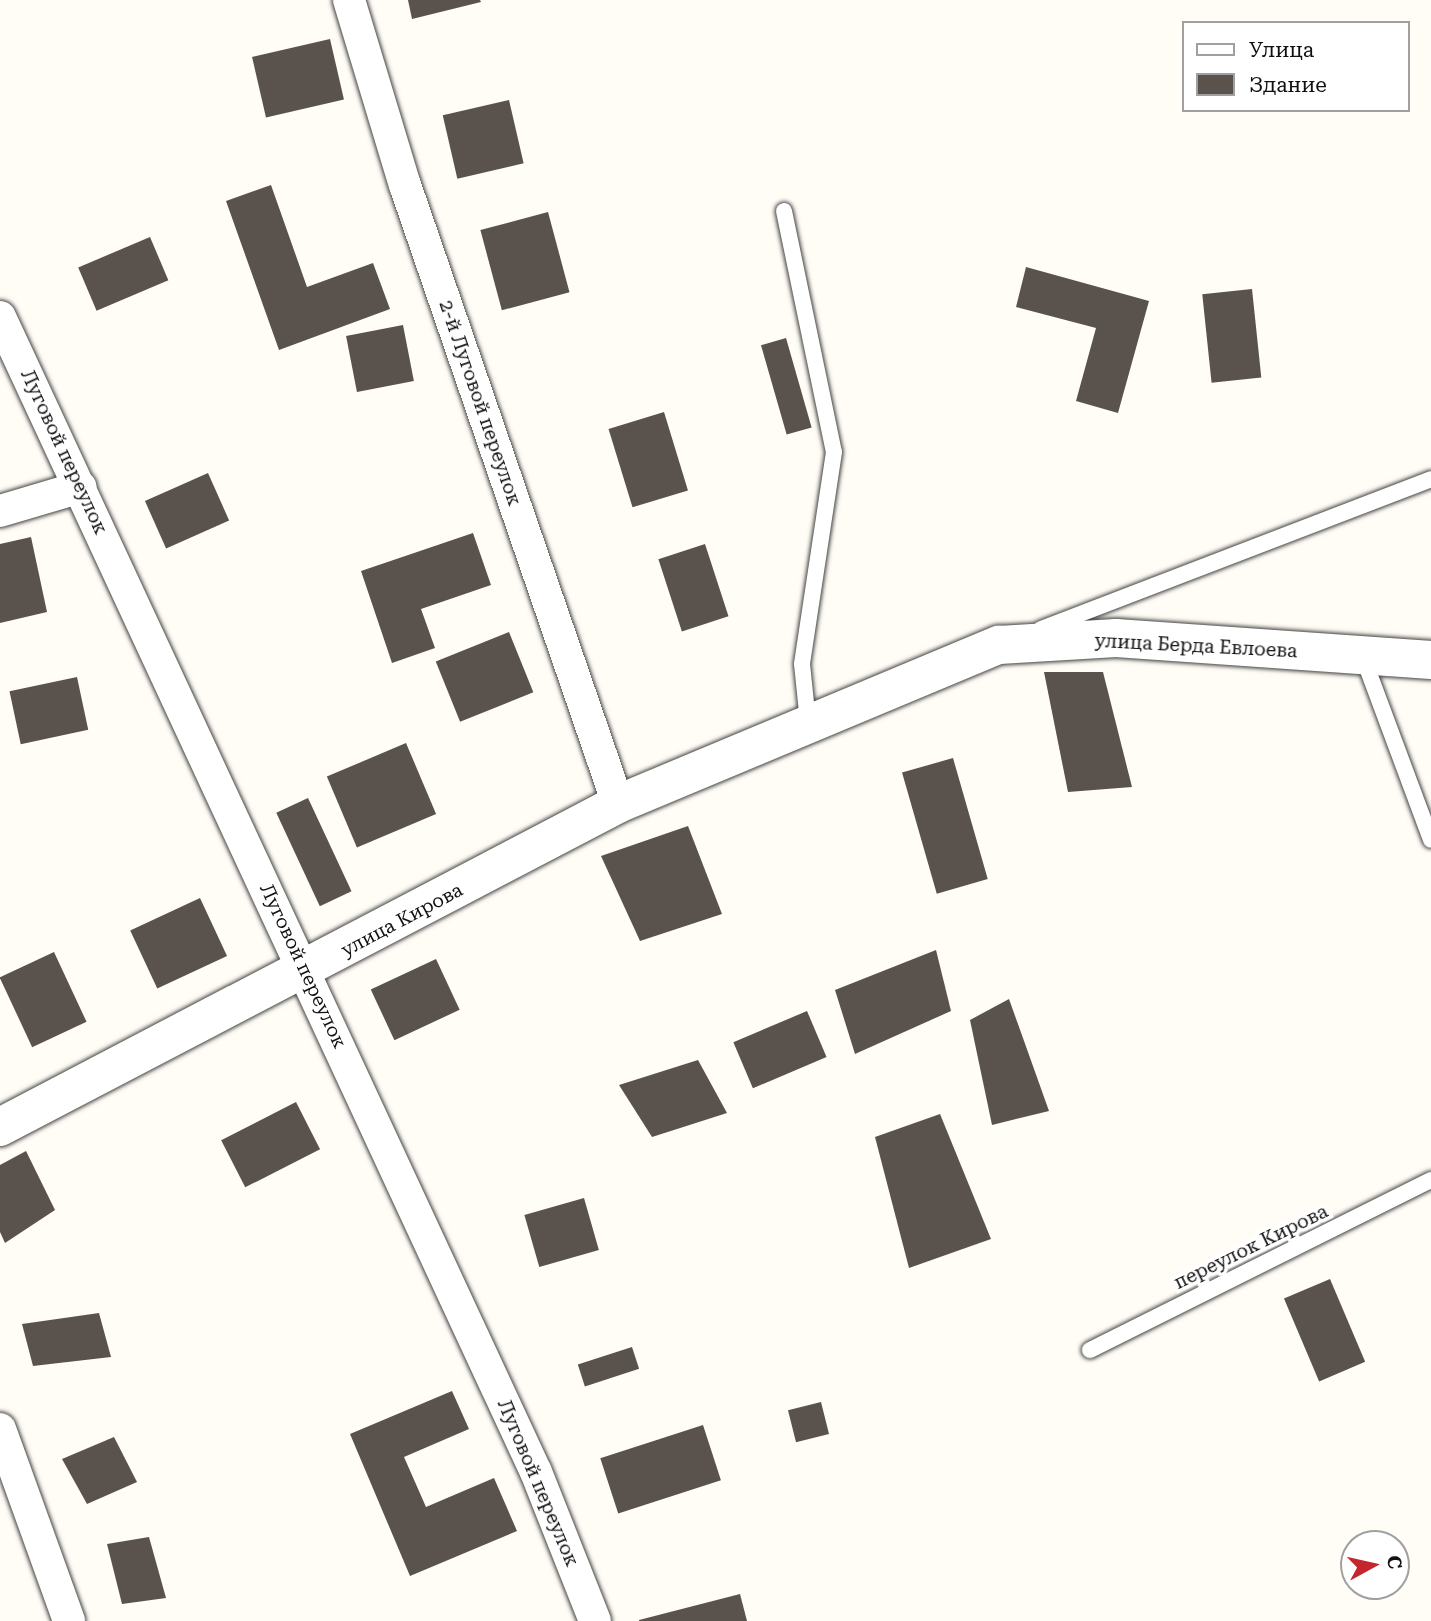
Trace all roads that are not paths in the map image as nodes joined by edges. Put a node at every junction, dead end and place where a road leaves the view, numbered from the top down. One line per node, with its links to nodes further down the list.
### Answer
1 (349, 0): 11 (street, 2-й Луговой переулок)
2 (784, 211): 10 (lane)
3 (0, 317): 5 (street, Луговой переулок)
4 (1431, 479): 7 (lane)
5 (81, 487): 6 (street); 13 (street, Луговой переулок)
6 (0, 511)
7 (999, 646): 8 (street, улица Берда Евлоева); 10 (street, улица Берда Евлоева)
8 (1362, 655): 9 (street, улица Берда Евлоева); 12 (lane)
9 (1431, 660)
10 (808, 722): 11 (street, улица Кирова)
11 (618, 804): 13 (street, улица Кирова)
12 (1431, 840)
13 (306, 971): 14 (street, улица Кирова); 19 (street, Луговой переулок)
14 (0, 1127)
15 (1431, 1181): 16 (lane, переулок Кирова)
16 (1090, 1350)
17 (0, 1429): 18 (street)
18 (69, 1621)
19 (595, 1621)

